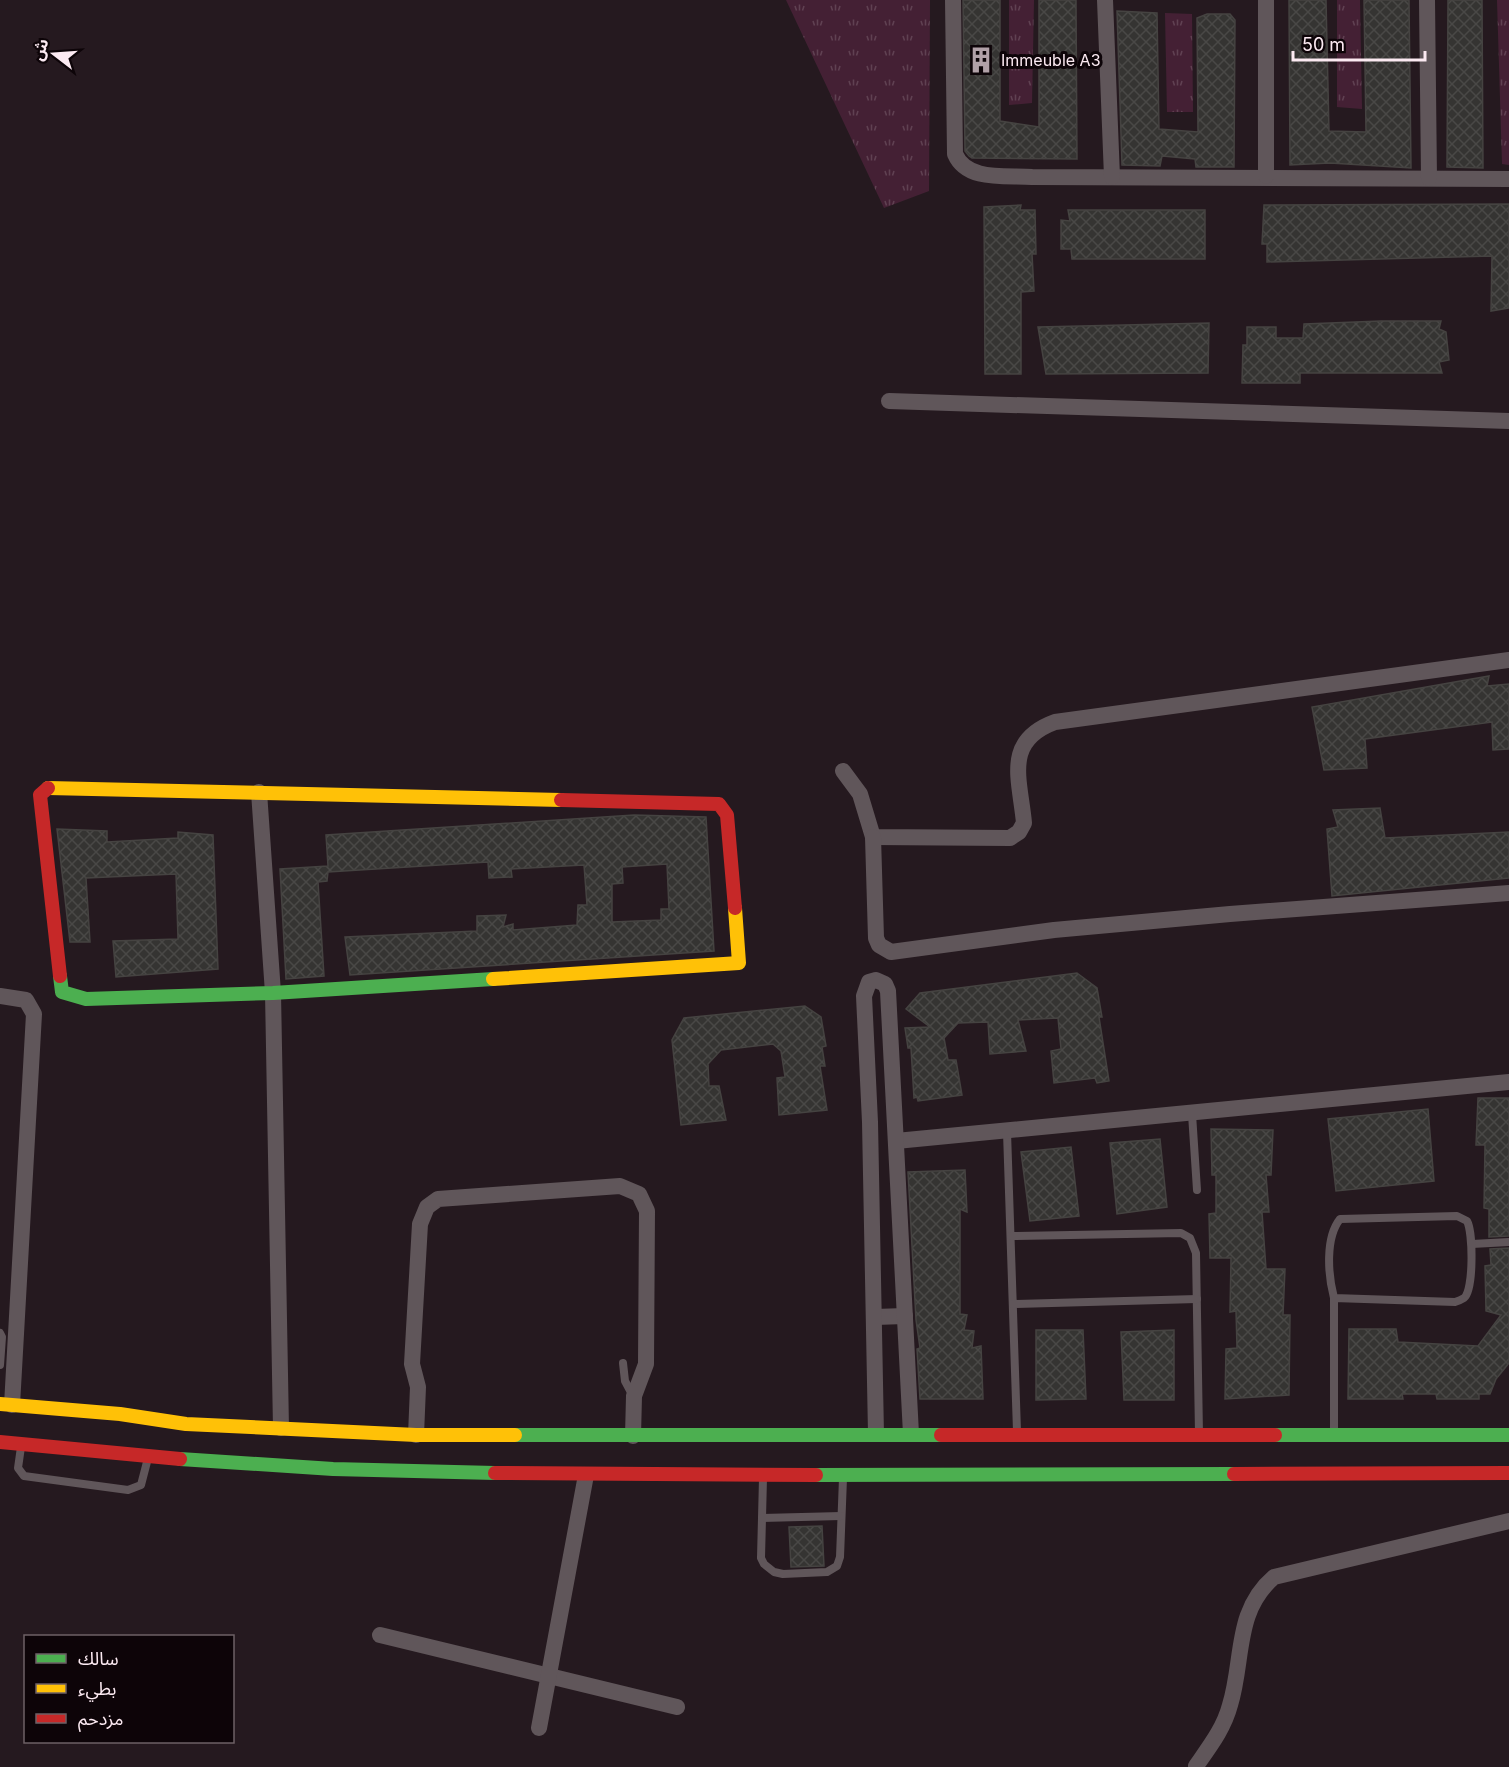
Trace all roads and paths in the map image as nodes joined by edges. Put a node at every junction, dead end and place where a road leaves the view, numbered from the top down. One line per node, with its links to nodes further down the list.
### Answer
1 (952, 0): 6 (street)
2 (1105, 0): 6 (street)
3 (1266, 0): 5 (street)
4 (1427, 0): 7 (street)
5 (1266, 176): 6 (street); 7 (street)
6 (1112, 177)
7 (1429, 178): 8 (street)
8 (1509, 179)
9 (889, 401): 10 (street)
10 (1509, 421)
11 (1509, 660): 14 (street)
12 (843, 771): 14 (street)
13 (259, 792): 16 (street); 16 (main road); 16 (main road)
14 (873, 837): 15 (street)
15 (1509, 893)
16 (273, 993): 38 (street)
17 (0, 996): 37 (street)
18 (1509, 1082): 19 (street)
19 (1192, 1114): 22 (street); 24 (lane)
20 (895, 1120): 21 (street); 21 (street); 23 (street)
21 (870, 1122): 32 (street)
22 (1007, 1132): 23 (street); 25 (lane)
23 (896, 1141): 31 (street)
24 (1197, 1190)
25 (1011, 1236): 29 (lane); 30 (lane)
26 (1509, 1242): 27 (lane)
27 (1472, 1244): 28 (lane); 28 (lane)
28 (1334, 1298): 43 (lane)
29 (1197, 1299): 30 (lane); 46 (lane)
30 (1013, 1304): 42 (lane)
31 (905, 1316): 32 (street); 40 (street)
32 (875, 1317): 39 (street)
33 (0, 1333): 35 (lane)
34 (623, 1363): 36 (lane)
35 (0, 1365)
36 (634, 1396): 41 (street); 45 (street)
37 (6, 1404): 38 (main road)
38 (281, 1428): 41 (main road)
39 (876, 1434): 40 (main road); 45 (main road)
40 (910, 1434): 42 (main road)
41 (416, 1435): 45 (main road)
42 (1018, 1435): 46 (main road)
43 (1334, 1435): 44 (main road); 46 (main road)
44 (1509, 1435)
45 (633, 1436)
46 (1200, 1437)
47 (0, 1442): 48 (main road)
48 (21, 1444): 49 (main road); 49 (lane)
49 (148, 1457): 53 (main road)
50 (1509, 1473): 52 (main road)
51 (763, 1474): 52 (main road); 53 (main road); 55 (lane)
52 (843, 1474): 54 (lane)
53 (586, 1475): 58 (street)
54 (841, 1516): 55 (lane); 55 (lane)
55 (762, 1518)
56 (1509, 1521): 61 (street)
57 (380, 1635): 58 (street)
58 (549, 1677): 59 (street); 60 (street)
59 (676, 1707)
60 (539, 1728)
61 (1196, 1766)

